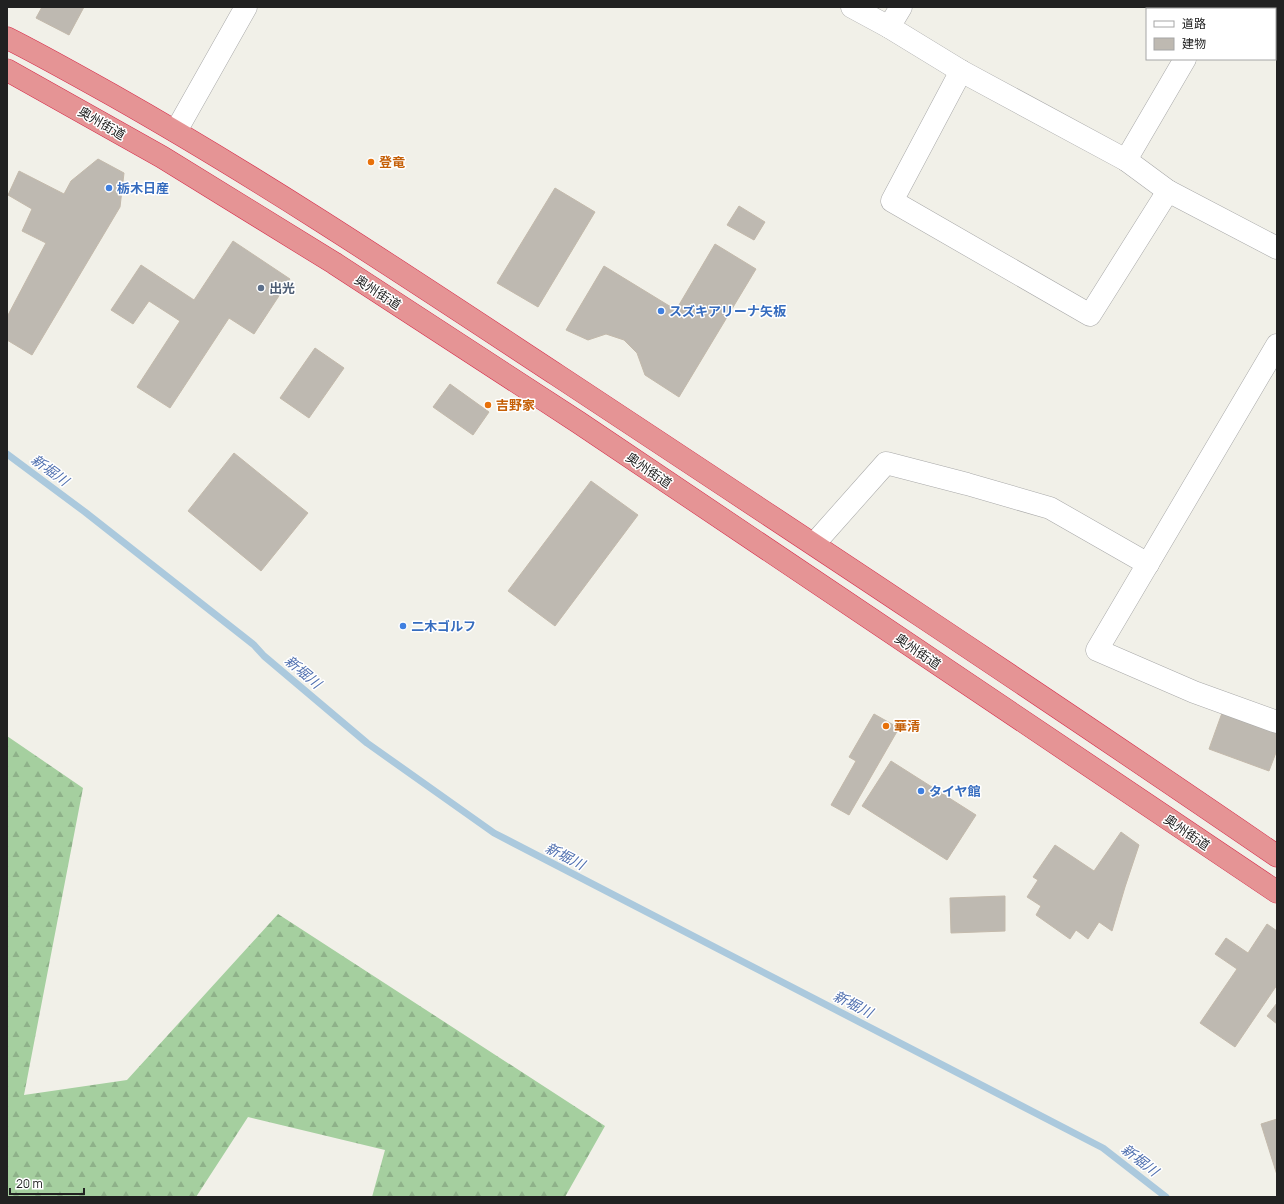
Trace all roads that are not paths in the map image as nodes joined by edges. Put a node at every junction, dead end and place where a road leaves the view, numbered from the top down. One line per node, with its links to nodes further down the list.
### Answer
1 (246, 7): 9 (street)
2 (852, 7): 4 (street)
3 (901, 7): 4 (street)
4 (889, 27): 8 (street)
5 (7, 38): 9 (highway)
6 (1184, 60): 10 (street)
7 (7, 70): 18 (highway, 奥州街道)
8 (961, 71): 10 (street); 11 (street)
9 (176, 131): 14 (highway)
10 (1126, 160): 11 (street)
11 (1168, 191): 12 (street)
12 (1277, 248)
13 (1277, 345): 15 (street)
14 (814, 544): 15 (street); 17 (highway)
15 (1148, 564): 16 (street)
16 (1277, 722)
17 (1277, 856)
18 (1277, 892)

